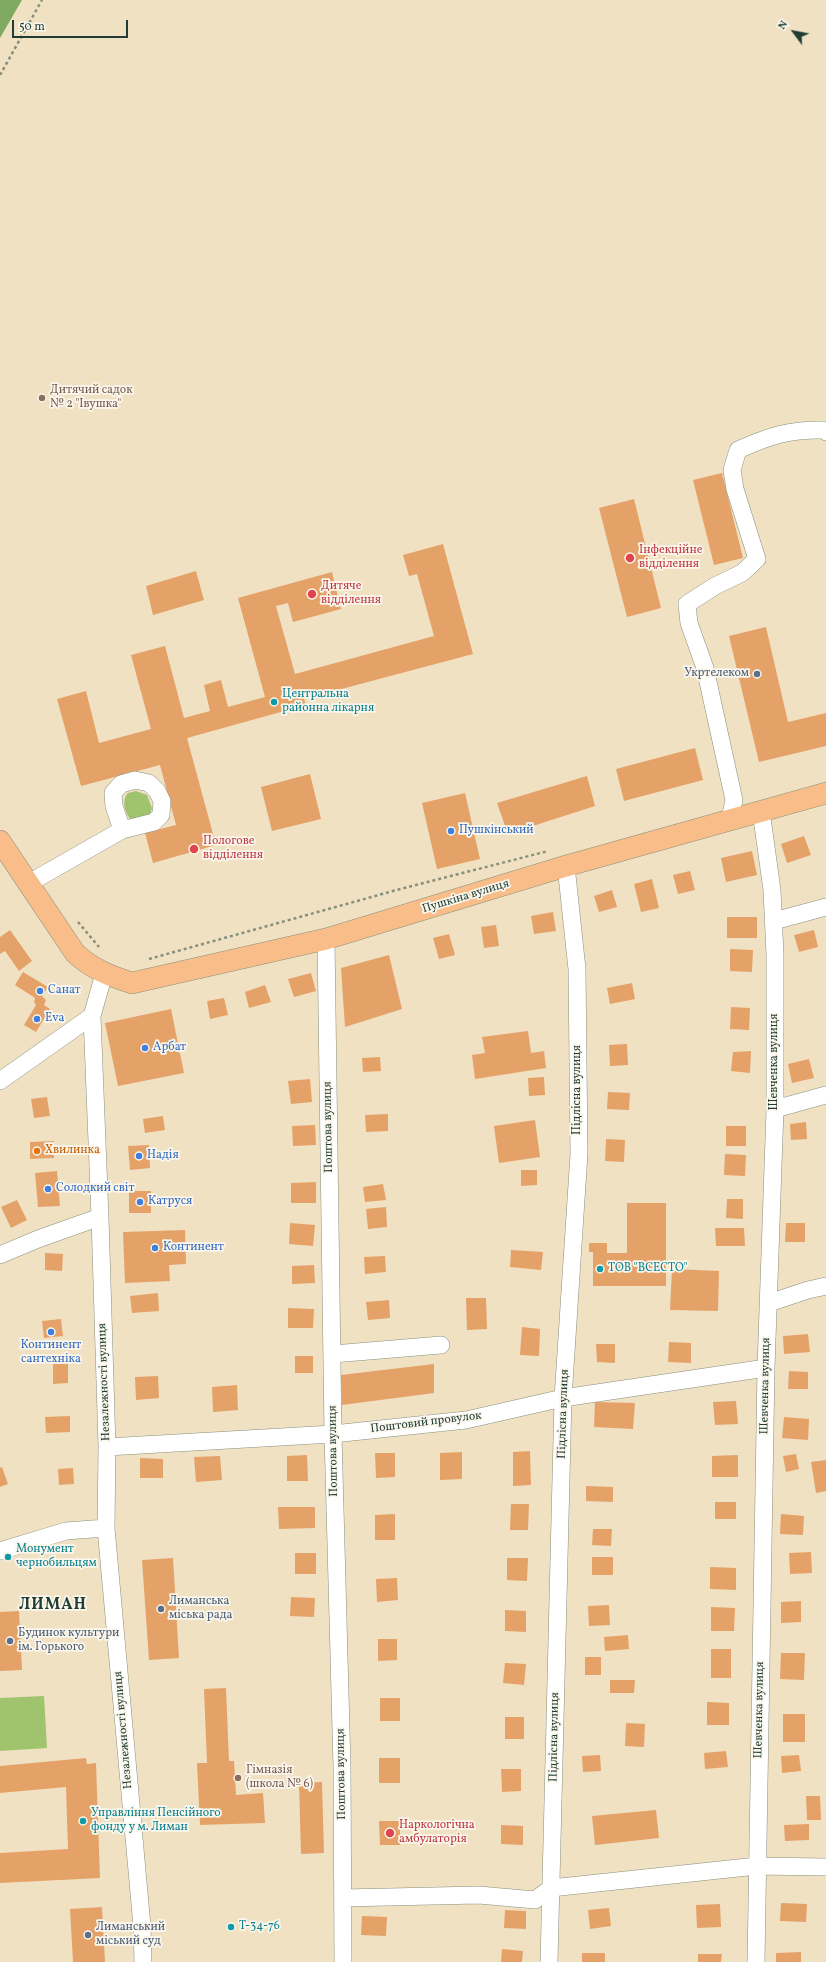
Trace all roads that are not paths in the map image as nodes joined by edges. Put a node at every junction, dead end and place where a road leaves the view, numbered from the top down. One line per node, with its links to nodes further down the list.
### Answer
1 (826, 432): 4 (street)
2 (826, 793): 3 (main road, Пушкіна вулиця)
3 (761, 811): 4 (main road, Пушкіна вулиця); 10 (street, Шевченка вулиця)
4 (730, 820): 7 (main road, Пушкіна вулиця)
5 (122, 830): 8 (street)
6 (0, 841): 8 (main road)
7 (566, 866): 11 (main road, Пушкіна вулиця); 24 (street, Підлісна вулиця)
8 (29, 883): 12 (main road)
9 (826, 907): 10 (street)
10 (774, 921): 16 (street, Шевченка вулиця)
11 (326, 939): 12 (main road, Пушкіна вулиця); 22 (street, Поштова вулиця)
12 (104, 974): 13 (street, Незалежності вулиця)
13 (92, 1016): 14 (street); 17 (street, Незалежності вулиця)
14 (0, 1081)
15 (826, 1096): 16 (street)
16 (775, 1109): 20 (street, Шевченка вулиця)
17 (100, 1217): 18 (street); 26 (street, Незалежності вулиця)
18 (0, 1255)
19 (826, 1286): 20 (street)
20 (769, 1303): 23 (street, Шевченка вулиця)
21 (441, 1345): 22 (street)
22 (332, 1354): 25 (street, Поштова вулиця)
23 (766, 1368): 24 (street, Поштовий провулок); 29 (street, Шевченка вулиця)
24 (564, 1398): 25 (street, Поштовий провулок); 31 (street, Підлісна вулиця)
25 (333, 1434): 26 (street, Поштовий провулок); 32 (street, Поштова вулиця)
26 (107, 1446): 27 (street, Незалежності вулиця)
27 (106, 1528): 28 (street); 33 (street, Незалежності вулиця)
28 (0, 1551)
29 (757, 1866): 30 (street); 31 (street); 36 (street, Шевченка вулиця)
30 (826, 1867)
31 (551, 1888): 32 (street); 35 (street, Підлісна вулиця)
32 (343, 1898): 34 (street, Поштова вулиця)
33 (142, 1962)
34 (343, 1962)
35 (549, 1962)
36 (756, 1962)

